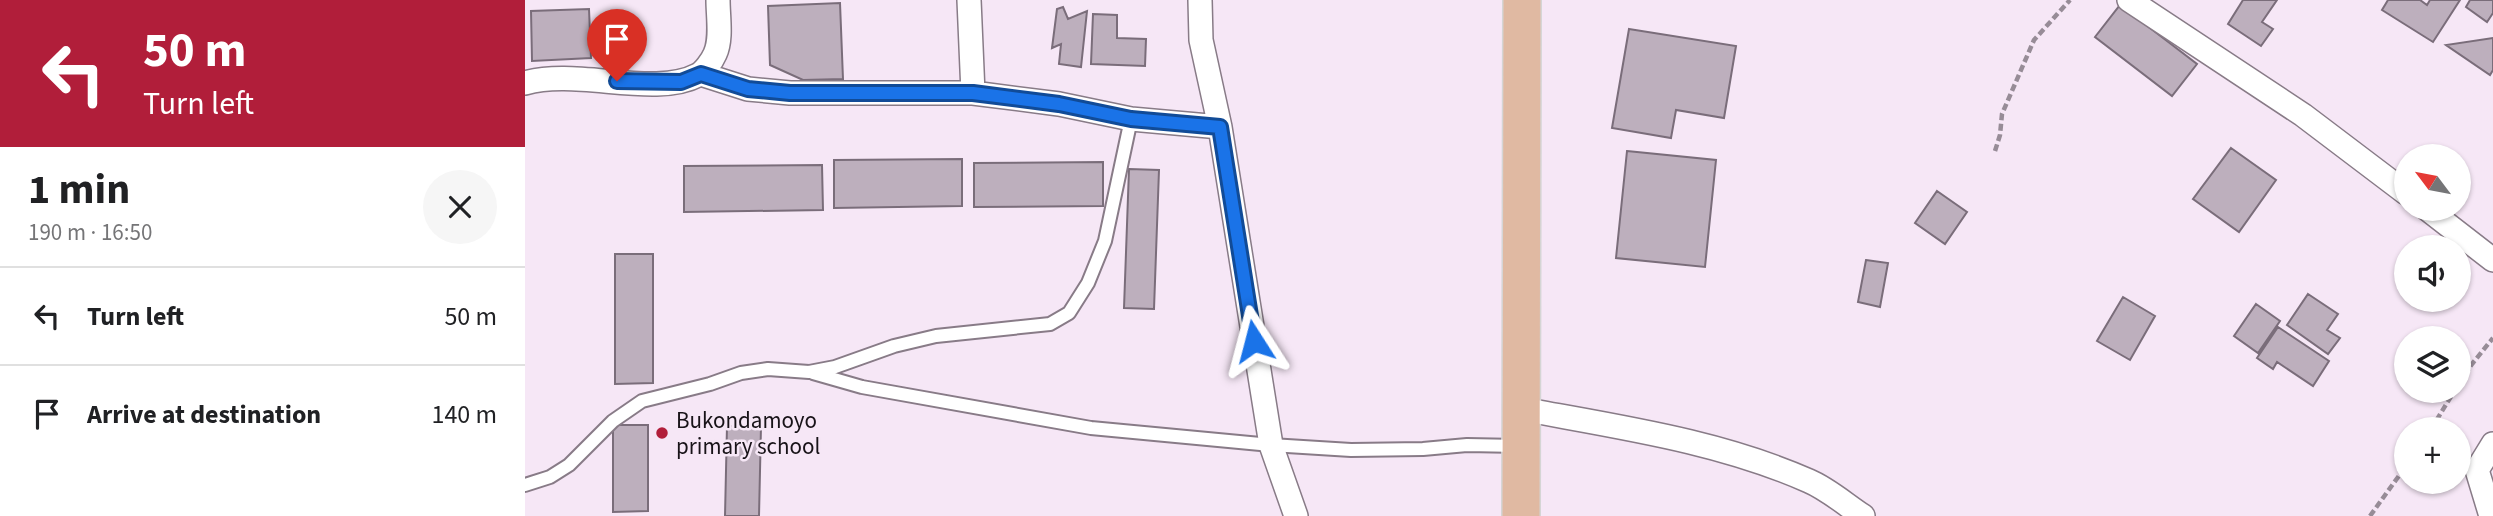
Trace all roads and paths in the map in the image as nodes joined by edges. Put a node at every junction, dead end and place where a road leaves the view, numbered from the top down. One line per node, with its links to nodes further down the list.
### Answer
1 (718, 0): 7 (street)
2 (968, 0): 9 (street)
3 (1200, 0): 11 (street)
4 (1522, 0): 23 (main road)
5 (2070, 0): 12 (path)
6 (2129, 0): 13 (street)
7 (701, 74): 8 (street); 9 (street)
8 (525, 83)
9 (973, 93): 10 (street)
10 (1131, 119): 11 (street); 22 (lane)
11 (1220, 127): 25 (street)
12 (1995, 151)
13 (2394, 184)
14 (2443, 221): 15 (street)
15 (2461, 235)
16 (2471, 243): 18 (street)
17 (2471, 244): 19 (street)
18 (2493, 260)
19 (2493, 279)
20 (2493, 338): 21 (path)
21 (2471, 366)
22 (809, 372): 25 (lane); 28 (lane)
23 (1522, 409): 26 (main road); 31 (street)
24 (2493, 444): 33 (street)
25 (1271, 446): 26 (lane); 29 (street)
26 (1521, 446): 30 (main road)
27 (2394, 483): 32 (path)
28 (525, 485)
29 (1296, 516)
30 (1521, 516)
31 (1863, 516)
32 (2370, 516)
33 (2491, 516)

